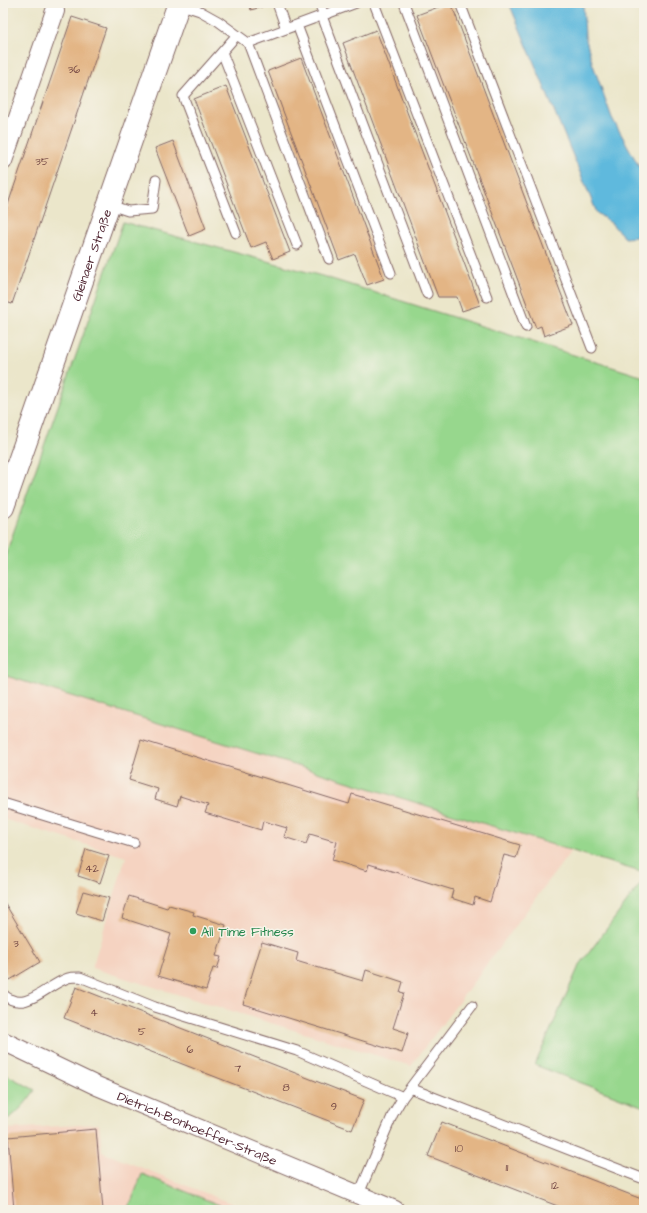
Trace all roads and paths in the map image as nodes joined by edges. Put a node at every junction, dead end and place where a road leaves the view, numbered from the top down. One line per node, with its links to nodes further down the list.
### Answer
1 (277, 3): 11 (lane)
2 (319, 3): 9 (lane)
3 (356, 3): 9 (lane)
4 (374, 3): 23 (lane)
5 (404, 3): 24 (lane)
6 (460, 3): 25 (lane)
7 (179, 4): 12 (lane); 17 (street, Gleinaer Straße)
8 (55, 11): 15 (street)
9 (323, 15): 10 (lane); 22 (lane)
10 (297, 25): 11 (lane); 21 (lane)
11 (286, 29): 13 (lane)
12 (236, 36): 13 (lane); 14 (lane)
13 (248, 43): 20 (lane)
14 (222, 52): 18 (lane); 19 (lane)
15 (3, 161)
16 (156, 180): 17 (lane)
17 (110, 205): 26 (street, Gleinaer Straße)
18 (236, 233)
19 (297, 245)
20 (329, 259)
21 (391, 273)
22 (427, 294)
23 (487, 297)
24 (526, 328)
25 (592, 348)
26 (3, 507)
27 (3, 803): 28 (lane)
28 (134, 843)
29 (3, 994): 33 (lane)
30 (472, 1006): 32 (lane)
31 (3, 1041): 35 (street, Dietrich-Bonhoeffer-Straße)
32 (410, 1088): 33 (lane); 34 (lane)
33 (403, 1096): 35 (lane)
34 (644, 1179)
35 (358, 1196): 36 (street, Dietrich-Bonhoeffer-Straße)
36 (395, 1210)

